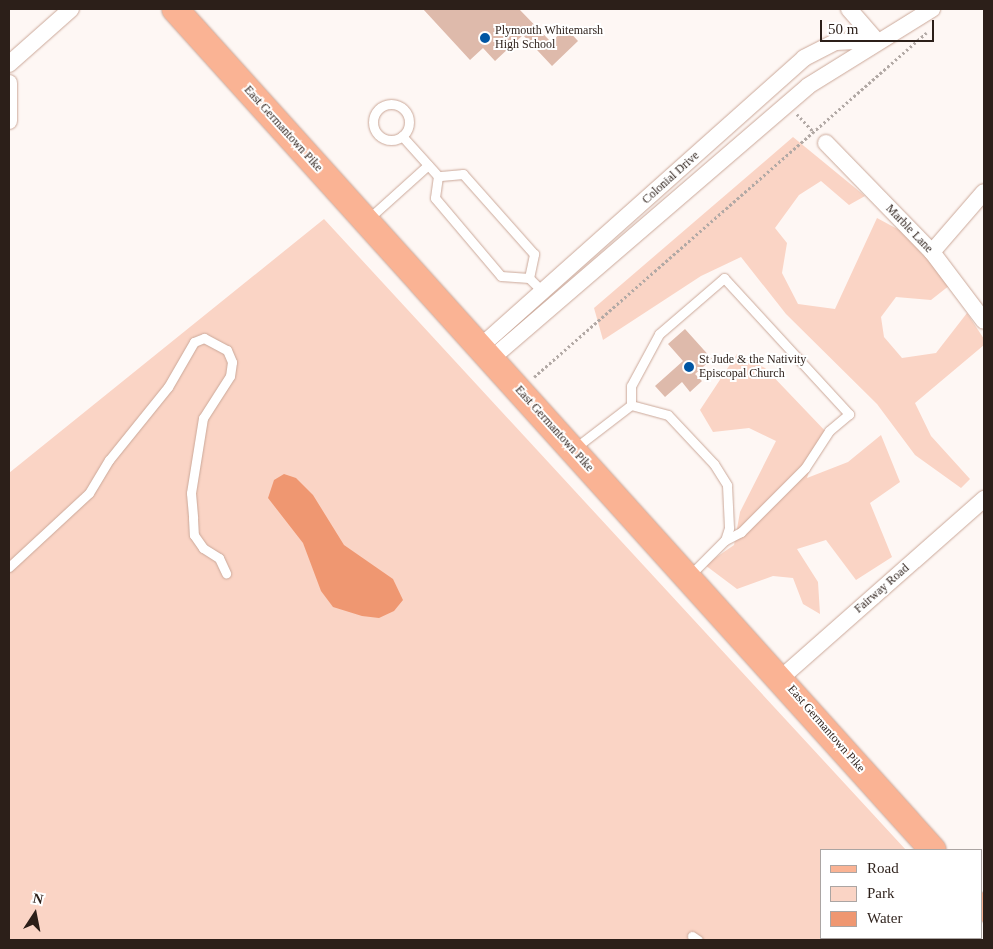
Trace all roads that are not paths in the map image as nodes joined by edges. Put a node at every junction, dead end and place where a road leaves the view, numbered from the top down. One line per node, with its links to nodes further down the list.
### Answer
1 (71, 9): 6 (street)
2 (175, 9): 14 (main road, East Germantown Pike)
3 (849, 9): 5 (street)
4 (932, 9): 5 (street, Colonial Drive)
5 (876, 40): 17 (street, Colonial Drive); 19 (street, Colonial Drive)
6 (9, 64)
7 (9, 83): 8 (street)
8 (9, 121)
9 (402, 136): 9 (lane); 11 (lane)
10 (826, 143): 15 (street, Marble Lane)
11 (428, 164): 12 (lane); 14 (lane)
12 (438, 176): 16 (lane); 16 (lane)
13 (984, 192): 15 (street)
14 (366, 221): 19 (main road, East Germantown Pike)
15 (932, 252): 18 (street, Marble Lane)
16 (529, 278): 17 (lane)
17 (542, 292): 19 (street, Colonial Drive)
18 (984, 321)
19 (485, 353): 21 (main road, East Germantown Pike)
20 (631, 405): 21 (lane); 23 (lane); 23 (lane)
21 (573, 450): 26 (main road, East Germantown Pike)
22 (984, 499): 27 (street, Fairway Road)
23 (725, 540): 26 (lane)
24 (9, 567): 25 (lane)
25 (226, 573)
26 (688, 576): 27 (main road, East Germantown Pike)
27 (781, 678): 28 (main road, East Germantown Pike)
28 (932, 849)

